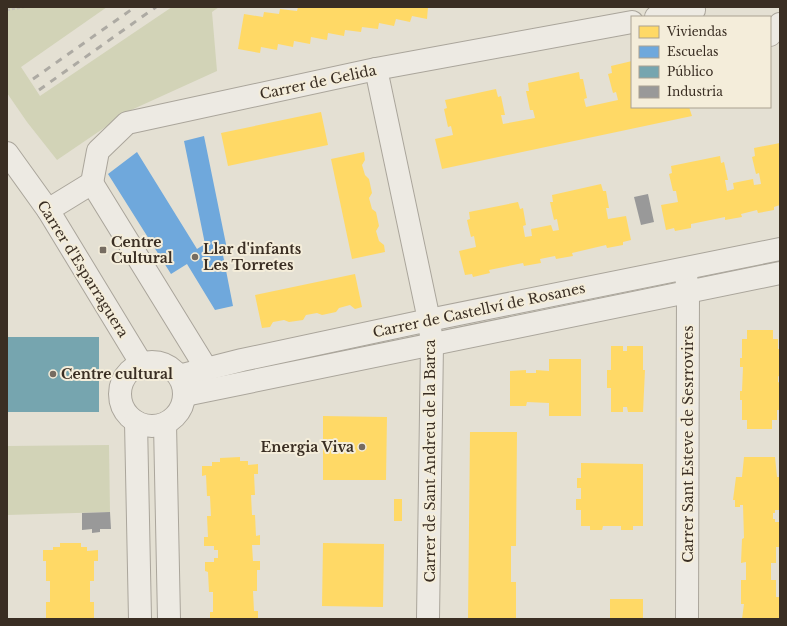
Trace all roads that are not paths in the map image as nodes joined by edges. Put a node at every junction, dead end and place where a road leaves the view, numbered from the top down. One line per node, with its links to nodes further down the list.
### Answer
1 (695, 11): 2 (street)
2 (662, 16)
3 (631, 22): 6 (street, Carrer de Gelida)
4 (780, 24): 5 (street)
5 (771, 34)
6 (376, 69): 8 (street, Carrer de Gelida); 14 (street, Carrer de Sant Andreu de la Barca)
7 (7, 153): 9 (street, Carrer d'Esparraguera)
8 (92, 183): 9 (street); 17 (street)
9 (48, 210): 16 (street, Carrer d'Esparraguera)
10 (780, 249): 11 (street, Carrer de Castellví de Rosanes)
11 (684, 268): 13 (street, Carrer Sant Esteve de Sesrrovires); 14 (street, Carrer de Castellví de Rosanes)
12 (780, 273): 13 (street, Carrer de Castellví de Rosanes)
13 (688, 291): 15 (street, Carrer de Castellví de Rosanes); 24 (street, Carrer Sant Esteve de Sesrrovires)
14 (429, 320): 15 (street, Carrer de Sant Andreu de la Barca); 17 (street, Carrer de Castellví de Rosanes)
15 (432, 344): 18 (street, Carrer de Castellví de Rosanes); 23 (street, Carrer de Sant Andreu de la Barca)
16 (141, 363): 18 (street); 19 (street)
17 (206, 368): 18 (street, Carrer de Castellví de Rosanes)
18 (182, 385): 20 (street)
19 (136, 422): 20 (street); 21 (street)
20 (165, 424): 22 (street)
21 (140, 619)
22 (169, 619)
23 (428, 619)
24 (688, 619)

